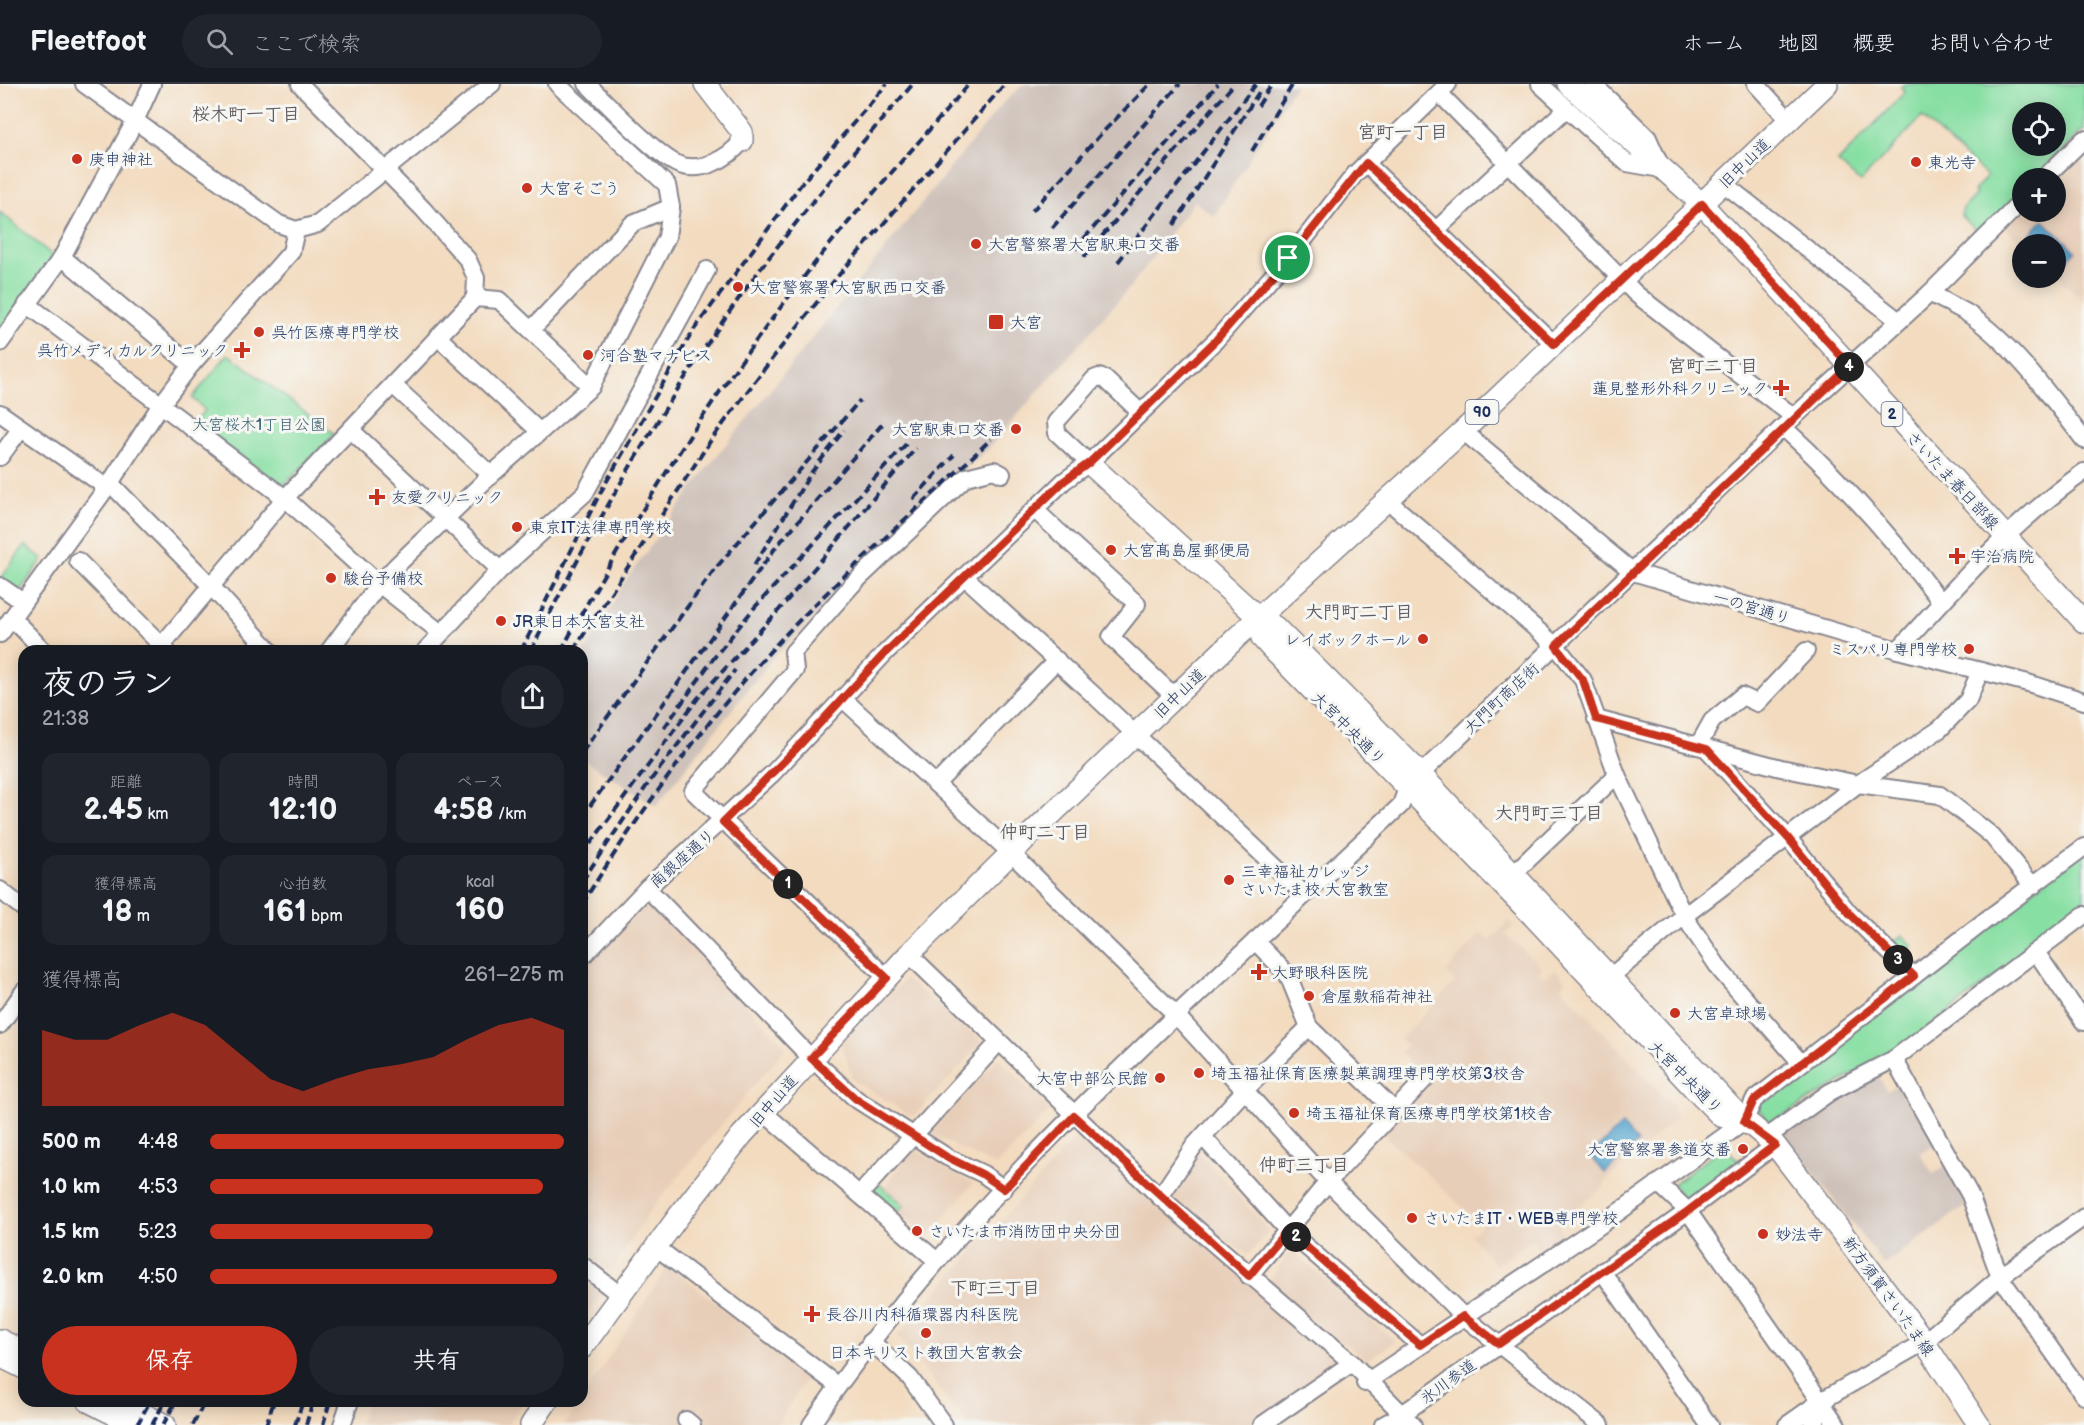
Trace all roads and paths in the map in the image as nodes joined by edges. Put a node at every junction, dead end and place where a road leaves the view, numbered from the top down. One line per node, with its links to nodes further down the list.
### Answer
1 (84, 84): 16 (street)
2 (152, 84): 16 (street)
3 (300, 84): 23 (street)
4 (492, 84): 23 (street)
5 (557, 84): 26 (street)
6 (587, 84): 18 (street)
7 (705, 84): 18 (main road)
8 (1540, 84): 14 (street)
9 (1568, 84): 22 (main road, さいたま春日部線 / 2)
10 (1593, 84): 22 (street)
11 (1756, 84): 15 (street)
12 (1827, 84): 15 (main road, 旧中山道)
13 (1444, 89): 19 (street, 南銀座通り); 20 (street)
14 (1566, 109): 20 (street); 22 (street)
15 (1789, 120): 24 (main road, 旧中山道)
16 (135, 121): 28 (street); 30 (street)
17 (2084, 139): 21 (street)
18 (742, 141)
19 (1366, 163): 29 (street); 46 (street, 南銀座通り)
20 (1508, 163): 29 (street); 32 (street)
21 (2054, 168)
22 (1661, 169): 25 (main road, さいたま春日部線 / 2)
23 (385, 170): 28 (street); 34 (street)
24 (1723, 183): 25 (main road, 旧中山道); 36 (street)
25 (1702, 204): 32 (main road, 旧中山道 / 90); 42 (main road, さいたま春日部線 / 2)
26 (671, 207): 37 (street); 44 (street)
27 (2012, 211): 33 (street, 大門町商店街)
28 (296, 230): 41 (street)
29 (1436, 230): 40 (street)
30 (62, 257): 35 (street); 41 (street)
31 (707, 270): 66 (street)
32 (1623, 280): 40 (main road, 旧中山道 / 90); 48 (street)
33 (1930, 293): 36 (street, 大門町商店街); 53 (street)
34 (475, 298): 37 (street); 38 (street)
35 (27, 304): 39 (street); 45 (street)
36 (1899, 321): 42 (street, 大門町商店街)
37 (531, 330): 44 (street)
38 (439, 338): 43 (street); 52 (street)
39 (0, 343)
40 (1554, 344): 51 (main road, 旧中山道 / 90)
41 (191, 365): 45 (street)
42 (1850, 366): 48 (street, 大門町商店街); 64 (main road, さいたま春日部線 / 2)
43 (393, 385): 50 (street); 58 (street)
44 (591, 387): 52 (street)
45 (160, 406): 59 (street); 60 (street)
46 (1140, 412): 55 (street, 南銀座通り); 55 (street)
47 (0, 413): 49 (street)
48 (1788, 422): 67 (street, 大門町商店街); 73 (street)
49 (21, 428): 54 (street); 59 (street)
50 (351, 430): 60 (street); 63 (street)
51 (1463, 430): 61 (main road, 旧中山道 / 90); 67 (street, 一の宮通り)
52 (539, 432): 58 (street)
53 (2084, 440)
54 (0, 457)
55 (1089, 463): 62 (street, 南銀座通り); 75 (main road, 大宮中央通り)
56 (2084, 472): 64 (street)
57 (1002, 474): 100 (street)
58 (491, 475): 63 (street)
59 (108, 485): 70 (street); 72 (street)
60 (285, 498): 69 (street); 70 (street)
61 (1387, 500): 75 (main road, 旧中山道 / 90); 85 (street)
62 (1037, 509): 68 (street, 南銀座通り); 91 (street)
63 (447, 519): 66 (street); 69 (street)
64 (2007, 537): 73 (street); 76 (main road, さいたま春日部線 / 2)
65 (78, 561): 80 (street)
66 (500, 570): 77 (street)
67 (1633, 572): 85 (street, 大門町商店街); 86 (street, 一の宮通り)
68 (965, 577): 88 (street); 90 (street, 南銀座通り)
69 (379, 584): 77 (street); 83 (street)
70 (210, 585): 81 (street); 82 (street)
71 (0, 586): 72 (street)
72 (23, 602): 74 (street)
73 (1941, 602): 86 (street)
74 (12, 618): 78 (street); 79 (street)
75 (1259, 618): 91 (main road, 旧中山道); 97 (main road, 大宮中央通り)
76 (2084, 622)
77 (441, 633): 84 (street)
78 (0, 634)
79 (38, 645)
80 (158, 645)
81 (165, 645)
82 (265, 645)
83 (333, 645)
84 (430, 645)
85 (1556, 646): 93 (street); 97 (street, 大門町商店街)
86 (1898, 650): 89 (street, 一の宮通り)
87 (1806, 651): 95 (street)
88 (1058, 660): 94 (street); 98 (street)
89 (1980, 671): 92 (street, 一の宮通り); 99 (street)
90 (842, 698): 98 (street); 100 (street, 南銀座通り)
91 (1175, 698): 94 (main road, 旧中山道)
92 (2084, 701)
93 (1596, 719): 95 (street); 96 (street)
94 (1136, 734): 103 (main road, 旧中山道); 108 (street)
95 (1702, 748): 99 (street); 101 (street)
96 (1617, 775): 104 (street); 111 (street)
97 (1414, 781): 104 (main road, 大宮中央通り); 108 (street, 大門町商店街); 133 (main road, 大宮中央通り)
98 (936, 784): 103 (street)
99 (1858, 784): 101 (street); 105 (street)
100 (723, 822): 106 (street, 南銀座通り); 118 (street)
101 (1788, 838): 111 (street); 116 (street)
102 (2084, 848): 105 (street)
103 (1011, 853): 115 (main road, 旧中山道); 120 (street)
104 (1514, 873): 117 (main road, 大宮中央通り)
105 (2033, 886): 116 (street)
106 (647, 888): 113 (street, 南銀座通り); 125 (street)
107 (0, 890): 109 (street)
108 (1304, 894): 112 (street, 大門町商店街)
109 (18, 904)
110 (2084, 915): 114 (street, 氷川参道)
111 (1684, 916): 117 (street); 127 (street)
112 (1255, 941): 120 (street, 大門町商店街); 123 (street)
113 (588, 951)
114 (2036, 952): 122 (street); 126 (street, 氷川参道)
115 (909, 954): 118 (main road, 旧中山道); 124 (street)
116 (1914, 976): 127 (street)
117 (1610, 977): 133 (main road, 大宮中央通り)
118 (887, 978): 125 (main road, 旧中山道)
119 (18, 1000): 121 (street)
120 (1176, 1015): 129 (street); 132 (street, 大門町商店街)
121 (8, 1016)
122 (2084, 1022)
123 (1309, 1027): 129 (street); 130 (street)
124 (998, 1042): 132 (street); 134 (street)
125 (811, 1058): 131 (main road, 旧中山道); 134 (street)
126 (1894, 1059): 136 (street, 氷川参道); 150 (street)
127 (1801, 1064): 133 (street)
128 (1425, 1078): 130 (street)
129 (1244, 1091): 135 (street); 137 (street)
130 (1395, 1111): 137 (street)
131 (763, 1112): 140 (street); 145 (main road, 旧中山道)
132 (1074, 1116): 139 (street, 大門町商店街); 141 (street)
133 (1744, 1122): 136 (main road, 新方須賀さいたま線); 138 (street)
134 (912, 1135): 139 (street); 140 (street)
135 (1203, 1137): 141 (street); 144 (street)
136 (1771, 1141): 142 (street, 氷川参道); 156 (main road, 新方須賀さいたま線)
137 (1328, 1182): 144 (street); 152 (street)
138 (1658, 1183): 142 (street); 152 (street)
139 (1004, 1189): 146 (street, 大門町商店街)
140 (860, 1194): 146 (street)
141 (1160, 1197): 149 (street)
142 (1688, 1211): 148 (street, 氷川参道); 166 (street)
143 (2084, 1217): 150 (street)
144 (1287, 1230): 149 (street); 158 (street)
145 (656, 1246): 151 (main road, 旧中山道); 164 (street)
146 (938, 1261): 155 (street, 大門町商店街)
147 (588, 1270): 151 (street)
148 (1602, 1271): 157 (street, 氷川参道); 181 (street)
149 (1249, 1276): 161 (street)
150 (2000, 1276): 156 (street); 165 (street)
151 (620, 1295): 154 (main road, 旧中山道)
152 (1463, 1316): 157 (street); 158 (street)
153 (0, 1340): 159 (main road)
154 (588, 1340)
155 (871, 1341): 164 (street, 大門町商店街); 177 (street)
156 (1924, 1342): 166 (street); 185 (main road, 新方須賀さいたま線)
157 (1499, 1344): 171 (street, 氷川参道); 180 (street)
158 (1420, 1345): 163 (street)
159 (18, 1349)
160 (0, 1356): 162 (main road)
161 (1352, 1363): 163 (street); 178 (street)
162 (18, 1365)
163 (1367, 1382): 171 (street)
164 (838, 1386): 176 (street, 大門町商店街)
165 (2084, 1396)
166 (1823, 1403): 182 (street); 183 (street); 184 (street)
167 (100, 1407): 172 (main road)
168 (130, 1407): 173 (main road)
169 (348, 1407): 174 (street)
170 (542, 1407): 175 (main road)
171 (1407, 1420): 179 (street, 氷川参道)
172 (135, 1425)
173 (165, 1425)
174 (342, 1425)
175 (531, 1425)
176 (811, 1425)
177 (944, 1425)
178 (1262, 1425)
179 (1383, 1425)
180 (1601, 1425)
181 (1709, 1425)
182 (1787, 1425)
183 (1812, 1425)
184 (1837, 1425)
185 (1978, 1425)

